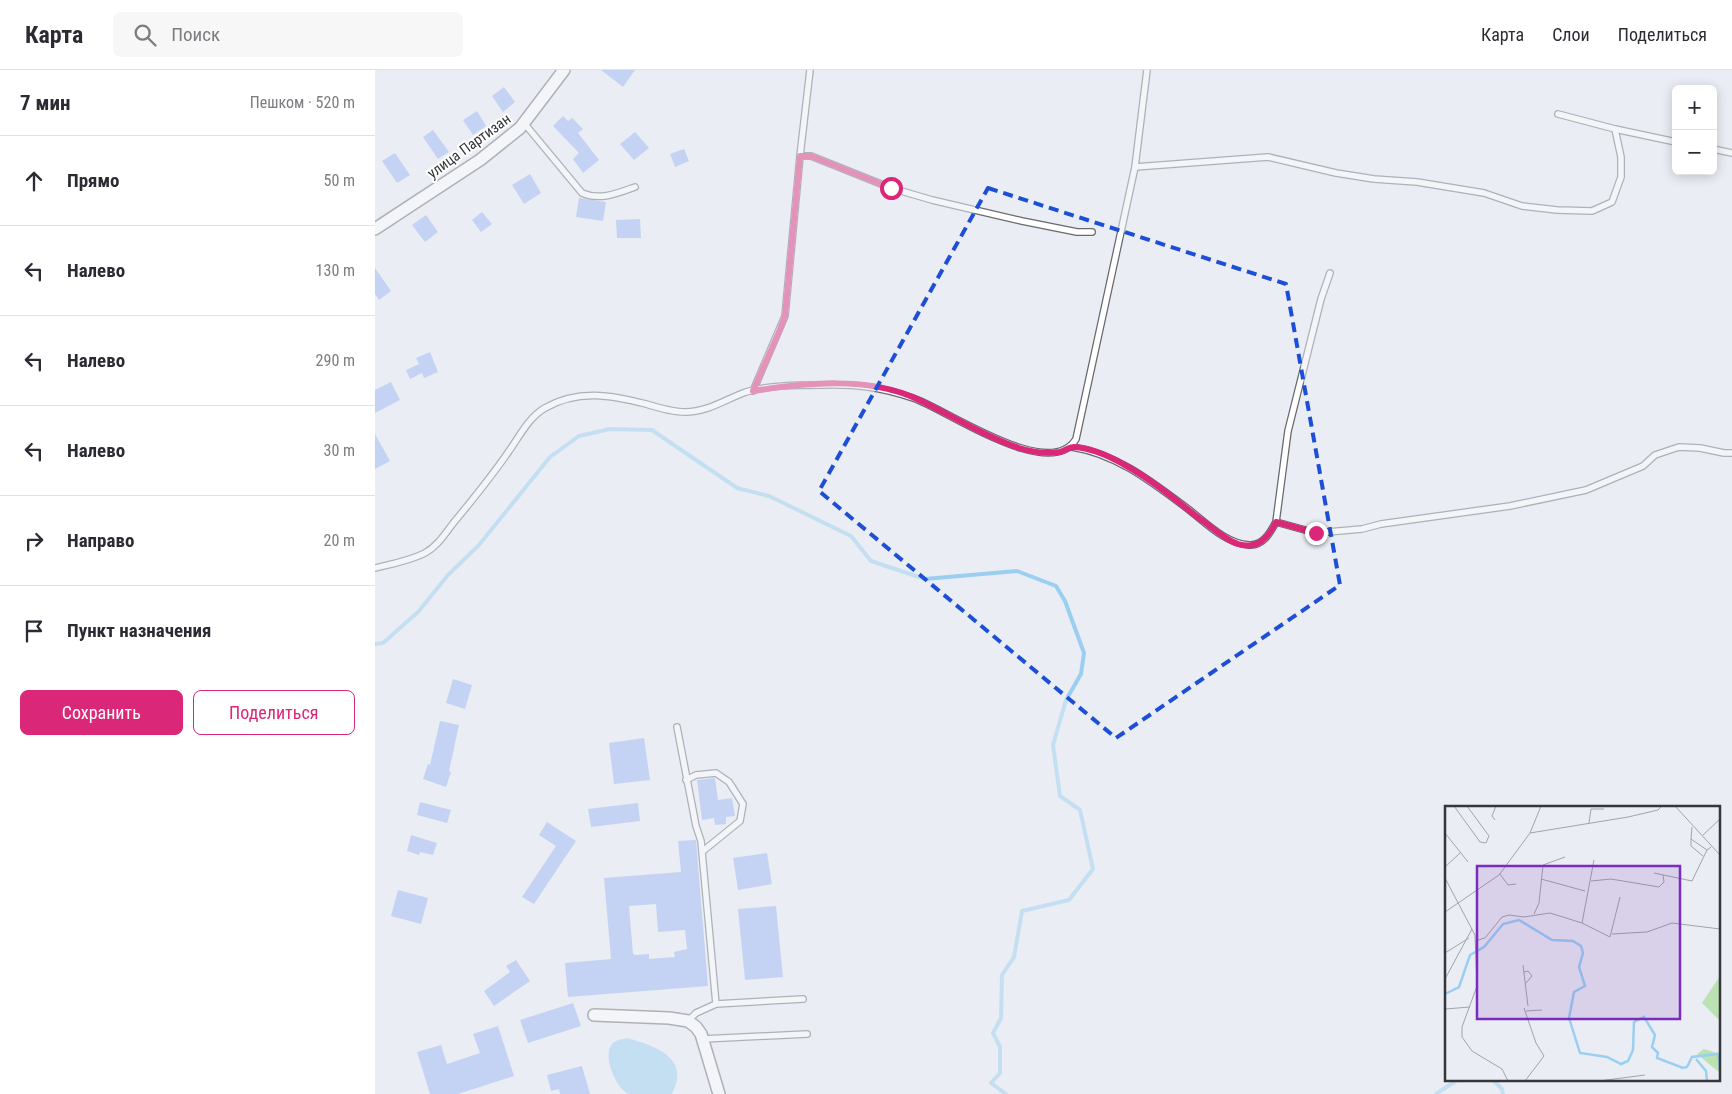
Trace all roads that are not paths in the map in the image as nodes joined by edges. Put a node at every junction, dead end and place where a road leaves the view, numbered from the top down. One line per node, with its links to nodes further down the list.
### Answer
1 (564, 70): 5 (street, улица Партизан)
2 (810, 70): 10 (lane)
3 (1147, 70): 11 (lane)
4 (1558, 114): 6 (lane)
5 (524, 123): 12 (lane); 13 (street, улица Партизан)
6 (1615, 129): 7 (lane); 11 (lane)
7 (1672, 141)
8 (1717, 150): 9 (lane)
9 (1732, 153)
10 (800, 156): 14 (lane); 16 (lane)
11 (1135, 167): 17 (lane)
12 (635, 187)
13 (375, 230)
14 (1092, 232)
15 (1330, 272): 19 (lane)
16 (753, 391): 17 (lane); 20 (lane)
17 (1071, 447): 19 (lane)
18 (1732, 453): 19 (lane)
19 (1276, 522)
20 (375, 568)
21 (677, 727): 22 (lane)
22 (686, 780): 23 (lane); 23 (lane)
23 (703, 851): 25 (lane)
24 (803, 1000): 25 (lane)
25 (716, 1004): 27 (lane)
26 (594, 1015): 27 (street)
27 (688, 1021): 29 (street)
28 (807, 1034): 29 (lane)
29 (703, 1039): 30 (street)
30 (719, 1094)

